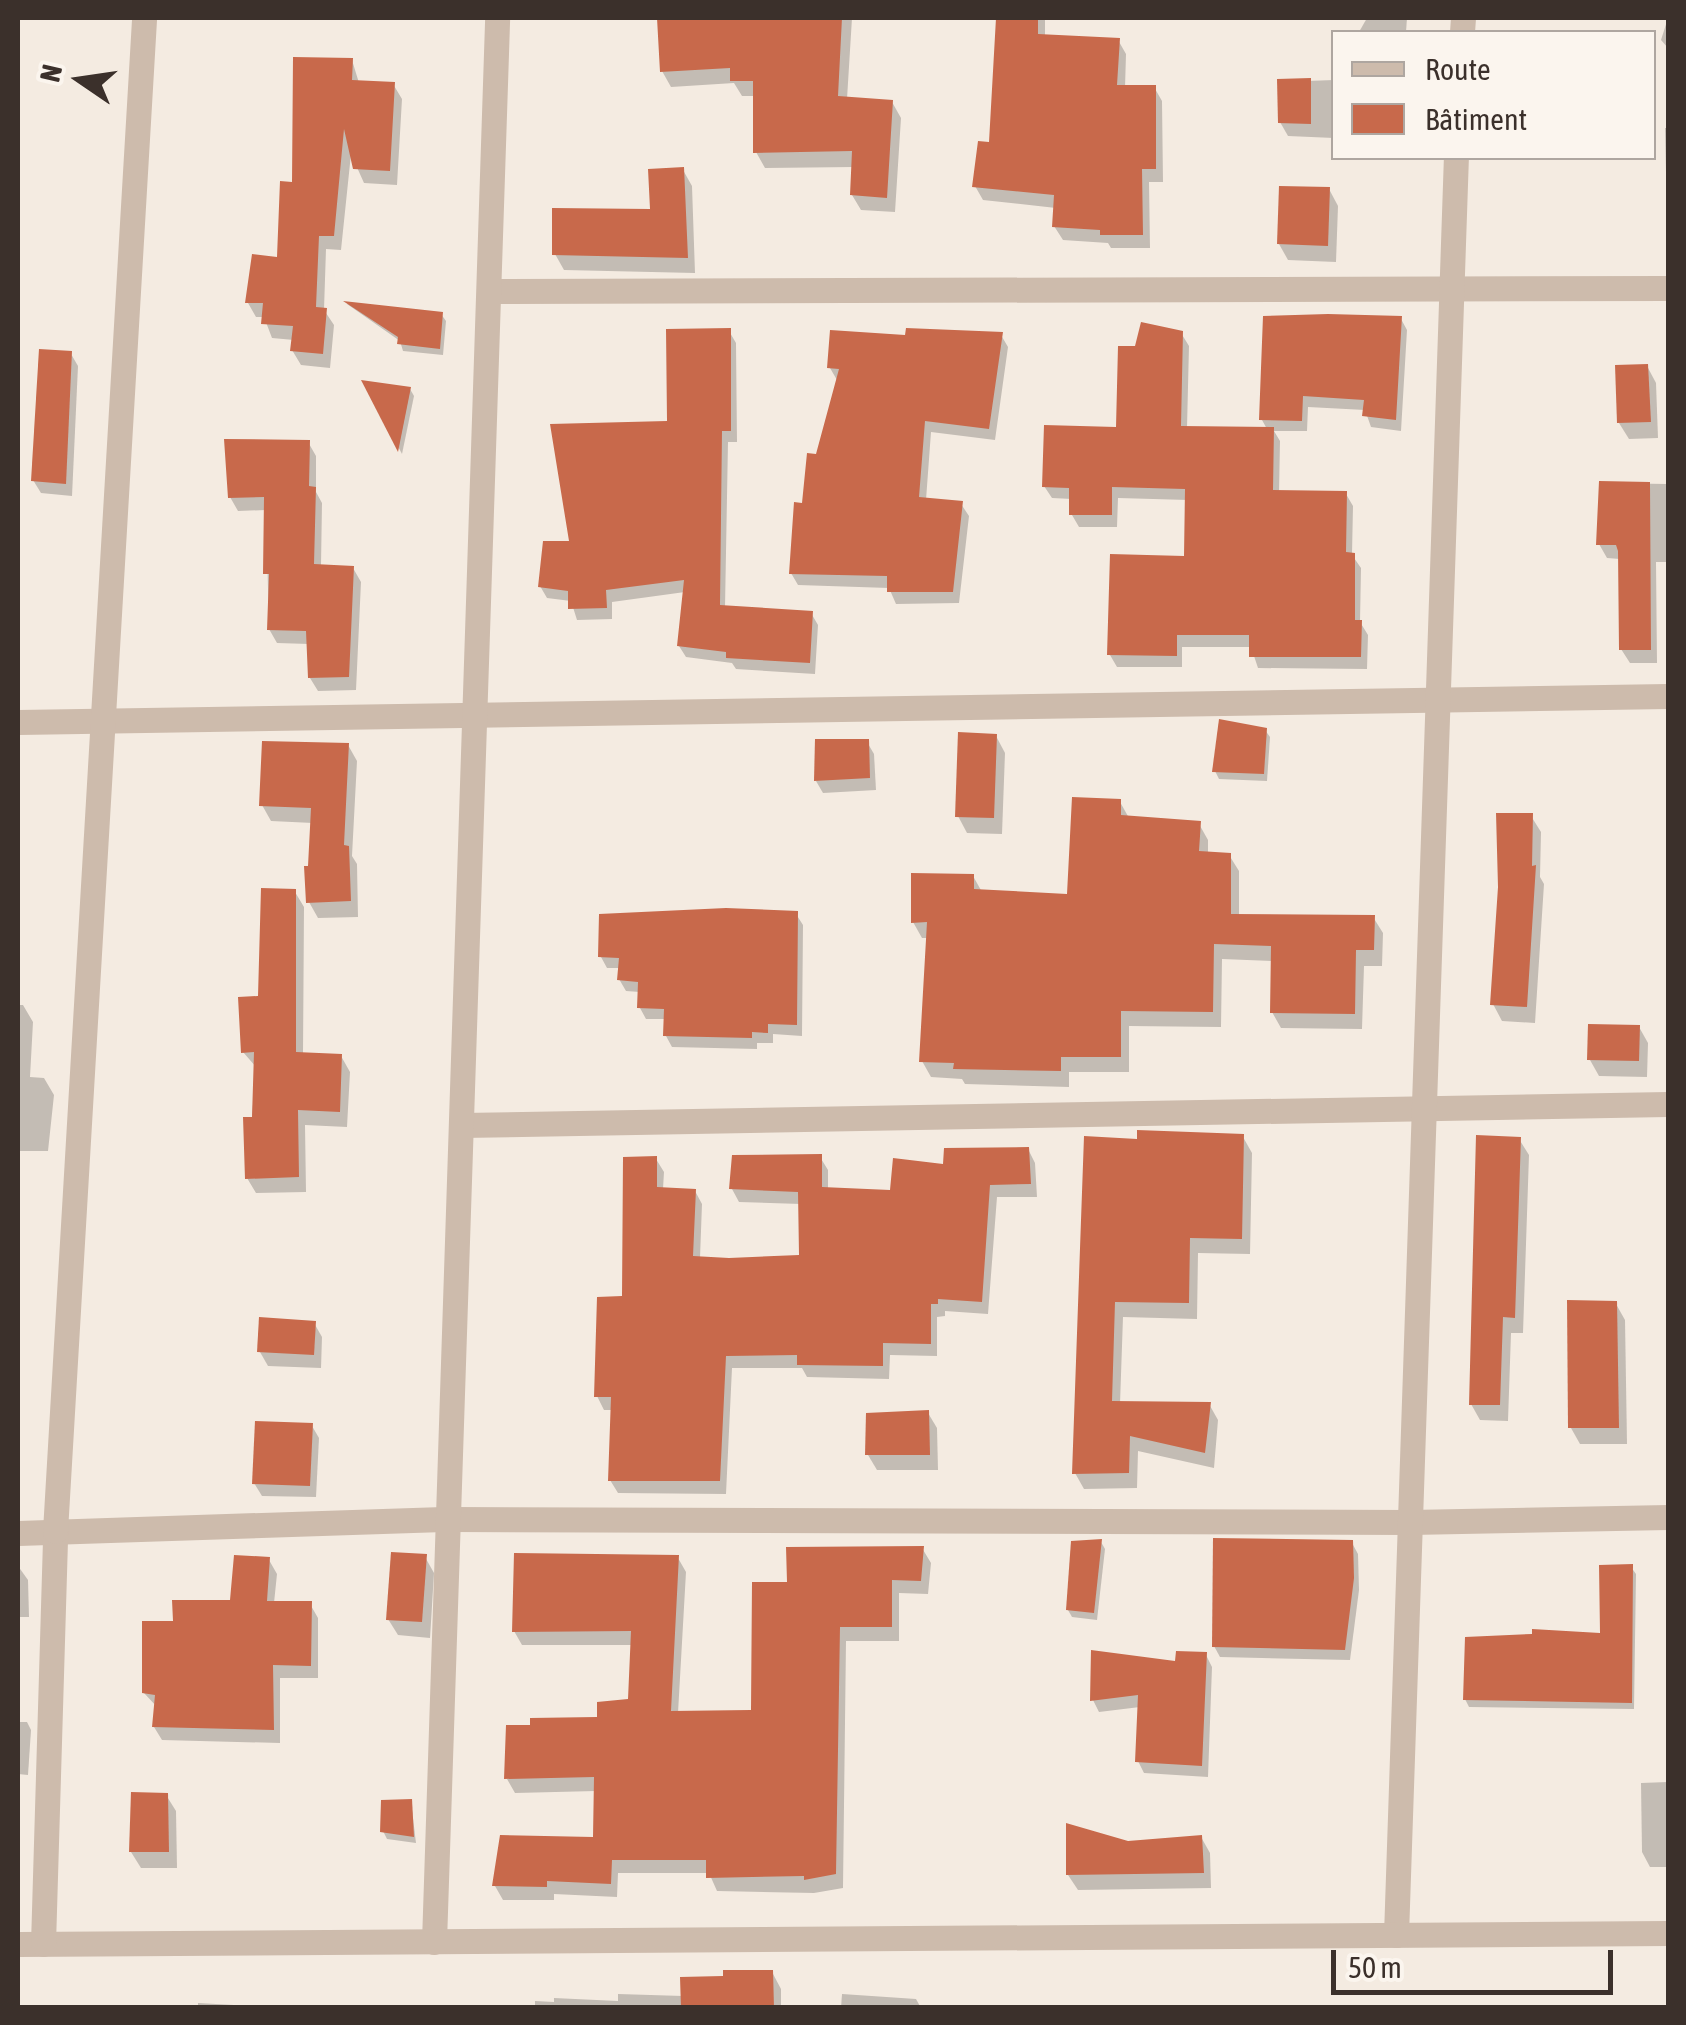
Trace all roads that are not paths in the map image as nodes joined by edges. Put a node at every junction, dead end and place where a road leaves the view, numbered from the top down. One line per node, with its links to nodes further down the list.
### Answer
1 (144, 18): 10 (street)
2 (497, 18): 6 (street)
3 (1456, 160): 5 (street)
4 (1668, 288): 5 (street)
5 (1451, 289): 6 (street); 8 (street)
6 (492, 291): 9 (street)
7 (1668, 696): 8 (street)
8 (1439, 700): 9 (street); 13 (street)
9 (474, 715): 10 (street); 14 (street)
10 (105, 721): 11 (street); 18 (street)
11 (18, 722)
12 (1668, 1104): 13 (street)
13 (1425, 1108): 14 (street); 17 (street)
14 (461, 1125): 16 (street)
15 (1668, 1516): 17 (street)
16 (451, 1519): 17 (street); 18 (street); 22 (street)
17 (1410, 1522): 20 (street)
18 (55, 1531): 19 (street); 23 (street)
19 (18, 1533)
20 (1396, 1934): 21 (street); 22 (street)
21 (1668, 1934)
22 (434, 1942): 23 (street)
23 (30, 1944)

